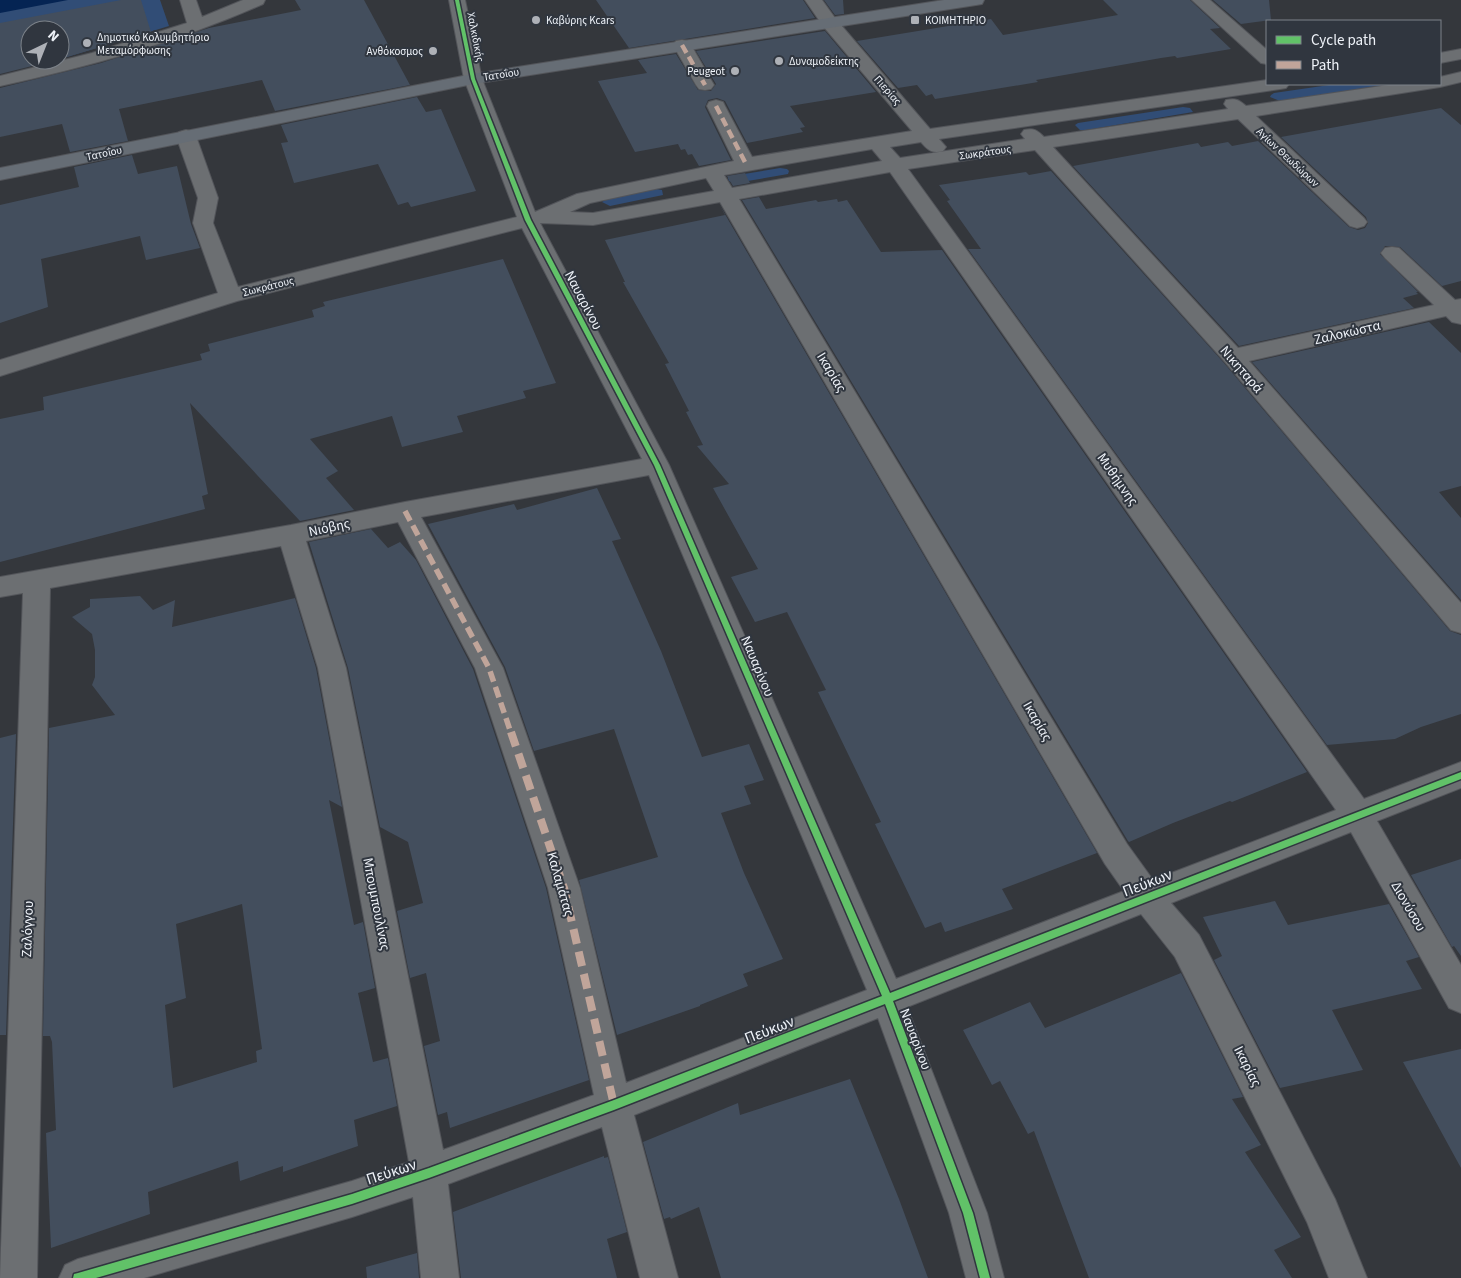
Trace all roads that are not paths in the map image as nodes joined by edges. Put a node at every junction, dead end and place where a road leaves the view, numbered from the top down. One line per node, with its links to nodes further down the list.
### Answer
1 (188, 0): 8 (street)
2 (257, 0): 8 (street)
3 (457, 0): 12 (street, Χαλκιδικής)
4 (872, 0): 7 (main road, Τατοΐου)
5 (976, 0): 7 (main road, Τατοΐου)
6 (1200, 0): 10 (street)
7 (820, 10): 9 (main road, Τατοΐου); 12 (main road, Τατοΐου); 24 (street, Πιερίας)
8 (197, 26): 14 (street)
9 (682, 45): 12 (main road, Τατοΐου); 16 (street)
10 (1266, 59)
11 (449, 66): 12 (main road, Τατοΐου)
12 (470, 71): 23 (main road, Τατοΐου); 33 (street, Ναυαρίνου)
13 (1461, 77): 15 (street)
14 (0, 81)
15 (1441, 82)
16 (705, 85)
17 (1271, 85): 19 (street, Σωκράτους)
18 (1424, 85): 21 (street, Σωκράτους)
19 (1220, 91): 21 (street, Αγίων Θεωδώρων); 22 (street, Σωκράτους)
20 (716, 106): 28 (street)
21 (1243, 113): 26 (street, Σωκράτους); 34 (street, Αγίων Θεωδώρων)
22 (1019, 120): 24 (street, Σωκράτους); 26 (street, Νικηταρά)
23 (182, 125): 31 (main road, Τατοΐου); 36 (street)
24 (927, 135): 25 (street, Σωκράτους); 27 (street, Πιερίας)
25 (876, 143): 28 (street, Σωκράτους); 29 (street, Μυθήμνης)
26 (1040, 144): 27 (street, Σωκράτους); 38 (street, Νικηταρά)
27 (944, 158): 29 (street, Σωκράτους)
28 (746, 164): 30 (street, Σωκράτους)
29 (895, 166): 32 (street, Σωκράτους); 47 (street, Μυθήμνης)
30 (712, 171): 32 (street, Ικαρίας); 33 (street, Σωκράτους)
31 (0, 174)
32 (727, 194): 33 (street, Σωκράτους); 48 (street, Ικαρίας)
33 (534, 218): 36 (street, Σωκράτους); 40 (street, Ναυαρίνου)
34 (1357, 222)
35 (1392, 253): 37 (street)
36 (230, 296): 39 (street, Σωκράτους)
37 (1457, 311): 38 (street, Ζαλοκώστα)
38 (1233, 358): 45 (street, Νικηταρά)
39 (0, 368)
40 (657, 465): 41 (street, Νιόβης); 50 (street, Ναυαρίνου)
41 (405, 511): 42 (street, Νιόβης); 51 (street, Καλαμάτας)
42 (291, 535): 43 (street, Νιόβης); 52 (street, Μπουμπουλίνας)
43 (37, 580): 44 (street, Νιόβης); 53 (street, Ζαλόγγου)
44 (0, 587)
45 (1461, 622)
46 (1461, 775): 47 (street, Πεύκων)
47 (1358, 816): 48 (street, Πεύκων); 49 (street, Διονύσου)
48 (1146, 896): 50 (street, Πεύκων); 58 (street, Ικαρίας)
49 (1461, 996)
50 (887, 998): 51 (street, Πεύκων); 57 (street, Ναυαρίνου)
51 (614, 1105): 52 (street, Πεύκων); 56 (street, Καλαμάτας)
52 (429, 1173): 54 (street, Πεύκων); 55 (street, Μπουμπουλίνας)
53 (18, 1278)
54 (78, 1278)
55 (440, 1278)
56 (659, 1278)
57 (985, 1278)
58 (1348, 1278)

